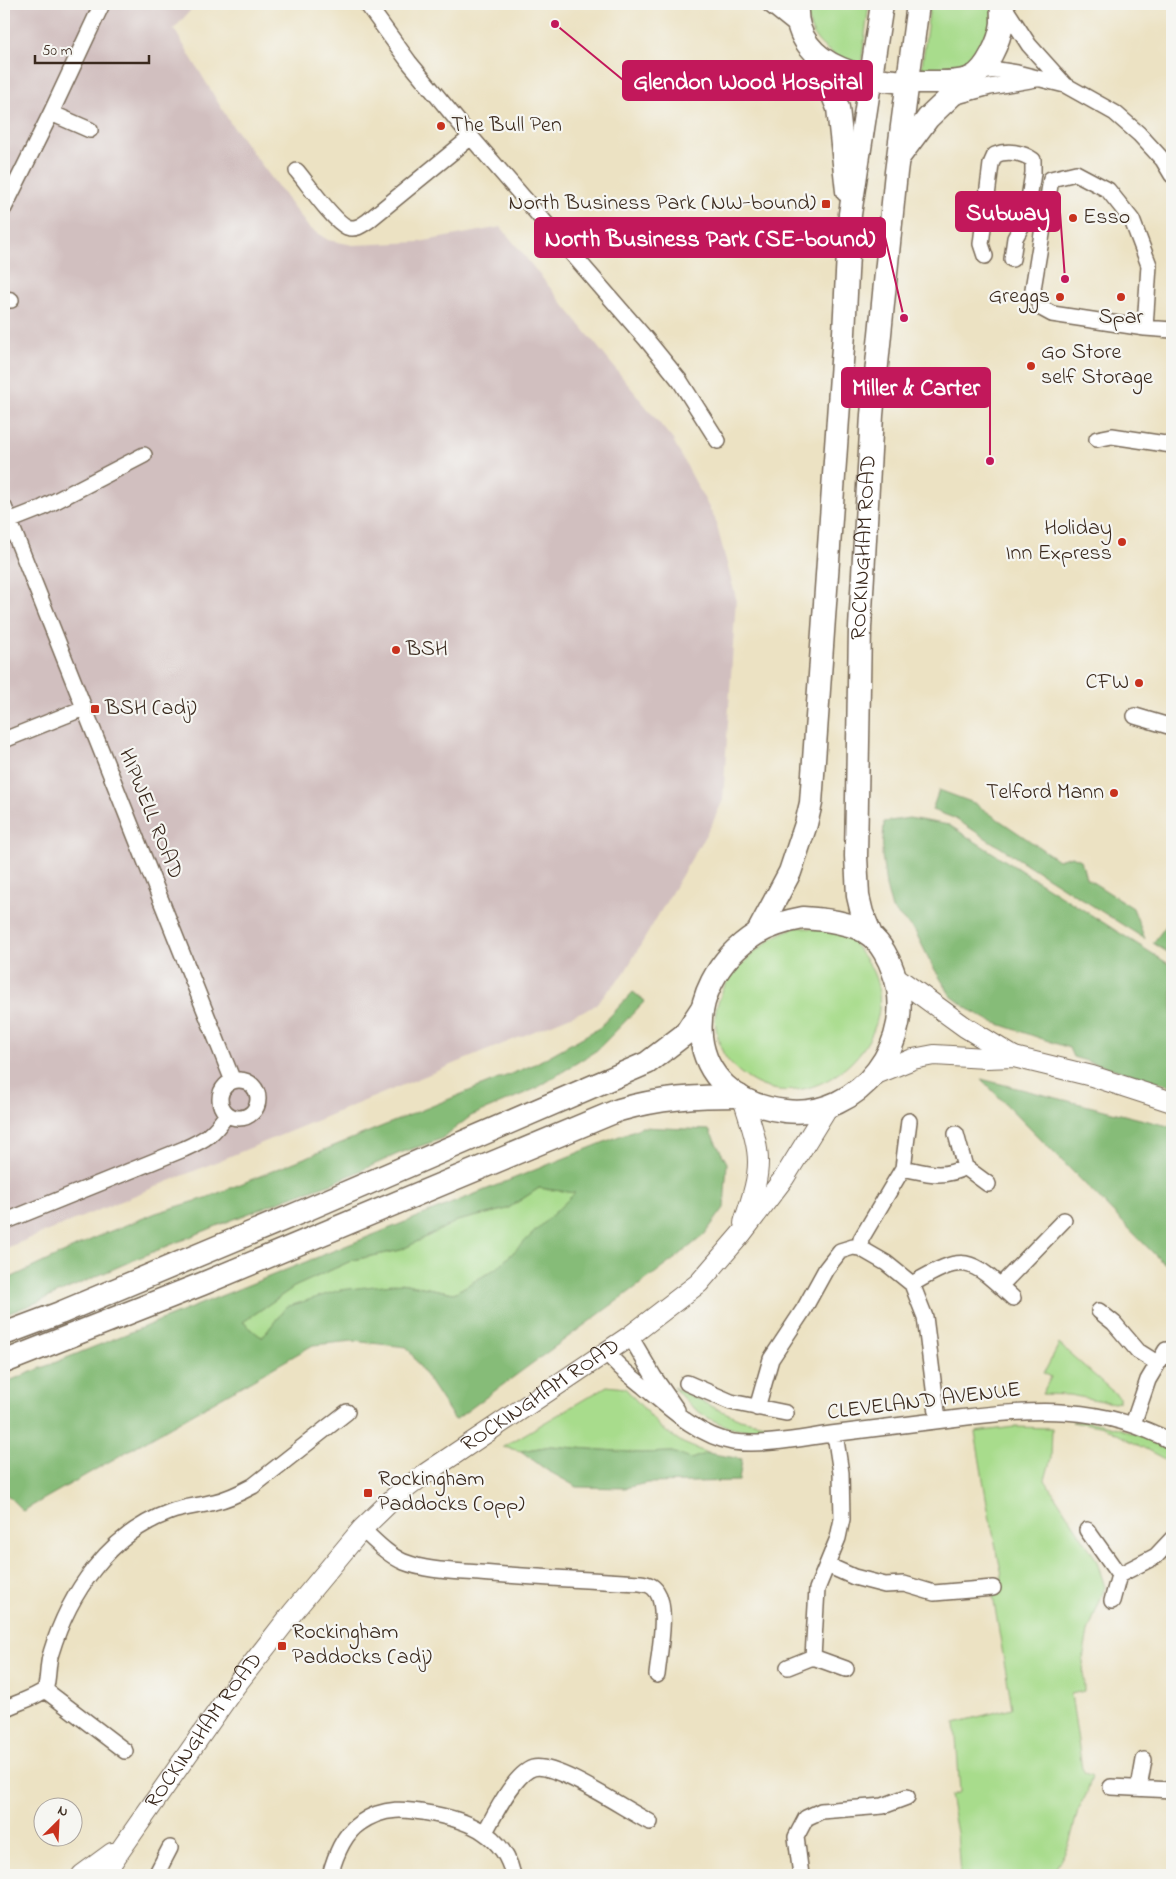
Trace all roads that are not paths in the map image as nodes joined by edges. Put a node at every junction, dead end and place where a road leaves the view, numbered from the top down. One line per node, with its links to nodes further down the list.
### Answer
1 (102, 4): 16 (street)
2 (367, 4): 18 (street)
3 (769, 4): 8 (street)
4 (797, 4): 8 (highway)
5 (882, 4): 11 (highway, ROCKINGHAM ROAD)
6 (918, 4): 13 (highway, ROCKINGHAM ROAD)
7 (1002, 4): 10 (highway); 14 (street)
8 (799, 28): 9 (highway, ROCKINGHAM ROAD)
9 (816, 54): 11 (highway); 24 (highway, ROCKINGHAM ROAD)
10 (974, 75): 12 (street); 13 (highway); 15 (highway)
11 (872, 78): 13 (highway); 24 (highway, ROCKINGHAM ROAD)
12 (1037, 79): 14 (street); 15 (street)
13 (906, 82): 20 (highway, ROCKINGHAM ROAD)
14 (1065, 85): 19 (street)
15 (950, 98): 20 (highway)
16 (51, 113): 17 (street); 23 (street)
17 (90, 130)
18 (471, 137): 21 (street); 30 (street)
19 (1168, 156): 22 (street)
20 (898, 158): 40 (highway, ROCKINGHAM ROAD)
21 (297, 171)
22 (1172, 175)
23 (4, 208)
24 (850, 214): 39 (highway, ROCKINGHAM ROAD)
25 (985, 256): 26 (street)
26 (1012, 259)
27 (1145, 328): 27 (street); 28 (street)
28 (1172, 330)
29 (1097, 439): 31 (street)
30 (718, 441)
31 (1172, 445)
32 (144, 455): 34 (street)
33 (4, 507): 34 (street, HIPWELL ROAD)
34 (9, 521): 35 (street, HIPWELL ROAD)
35 (84, 708): 38 (street); 45 (street, HIPWELL ROAD)
36 (1135, 716): 37 (street)
37 (1172, 727)
38 (4, 740)
39 (758, 932): 40 (highway); 42 (highway)
40 (871, 935): 41 (highway, ROCKINGHAM ROAD)
41 (896, 977): 43 (main road); 44 (highway, ROCKINGHAM ROAD)
42 (702, 1008): 46 (highway); 63 (highway)
43 (1014, 1058): 44 (main road); 47 (main road)
44 (876, 1074): 48 (highway, ROCKINGHAM ROAD)
45 (233, 1081): 49 (street); 49 (street)
46 (741, 1097): 48 (highway, ROCKINGHAM ROAD); 57 (main road, ROCKINGHAM ROAD); 66 (highway)
47 (1172, 1102)
48 (827, 1108): 57 (main road, ROCKINGHAM ROAD)
49 (227, 1114): 56 (street)
50 (909, 1121): 53 (street)
51 (956, 1134): 52 (street)
52 (966, 1167): 53 (street); 54 (street)
53 (903, 1168): 58 (street)
54 (988, 1184)
55 (1064, 1220): 60 (street)
56 (4, 1222)
57 (742, 1233): 64 (main road, ROCKINGHAM ROAD)
58 (860, 1248): 59 (street); 68 (street)
59 (912, 1284): 60 (street); 72 (street)
60 (1000, 1286): 61 (street)
61 (1013, 1298)
62 (1098, 1311): 73 (street)
63 (4, 1334)
64 (630, 1336): 65 (main road, ROCKINGHAM ROAD); 71 (street, CLEVELAND AVENUE)
65 (606, 1351): 71 (street, CLEVELAND AVENUE); 76 (main road, ROCKINGHAM ROAD)
66 (4, 1362)
67 (687, 1382): 68 (street)
68 (757, 1408): 70 (street)
69 (347, 1412): 87 (street)
70 (786, 1413)
71 (682, 1418): 74 (street, CLEVELAND AVENUE)
72 (938, 1420): 73 (street, CLEVELAND AVENUE); 74 (street, CLEVELAND AVENUE)
73 (1133, 1424): 75 (street, CLEVELAND AVENUE)
74 (836, 1434): 79 (street)
75 (1172, 1442)
76 (362, 1529): 86 (street); 97 (main road, ROCKINGHAM ROAD)
77 (1087, 1530): 80 (street)
78 (1172, 1538): 80 (street)
79 (827, 1565): 81 (street); 83 (street)
80 (1119, 1575): 82 (street)
81 (993, 1588)
82 (1112, 1601)
83 (813, 1657): 84 (street); 85 (street)
84 (788, 1667)
85 (846, 1669)
86 (657, 1675)
87 (45, 1690): 88 (street); 89 (street)
88 (4, 1709)
89 (125, 1751)
90 (1144, 1760): 92 (street)
91 (1111, 1787): 92 (street)
92 (1139, 1788): 93 (street)
93 (1172, 1790)
94 (906, 1797): 104 (street)
95 (650, 1822): 96 (street)
96 (485, 1832): 102 (street); 103 (street)
97 (124, 1844): 99 (main road, ROCKINGHAM ROAD); 100 (main road, ROCKINGHAM ROAD)
98 (170, 1848): 101 (street)
99 (82, 1875)
100 (103, 1875)
101 (156, 1875)
102 (330, 1875)
103 (513, 1875)
104 (801, 1875)

